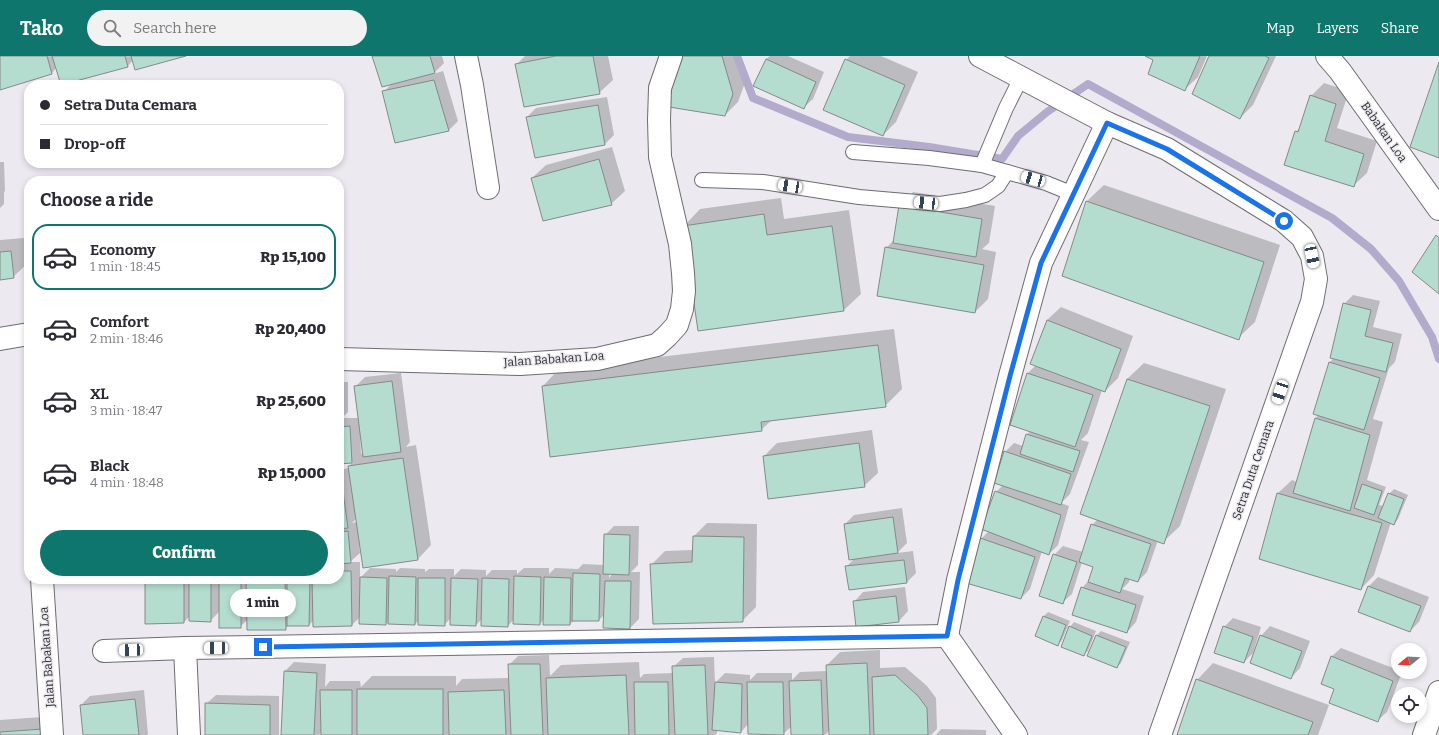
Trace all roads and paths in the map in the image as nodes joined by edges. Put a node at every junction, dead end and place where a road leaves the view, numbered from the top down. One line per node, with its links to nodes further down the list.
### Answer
1 (466, 56): 11 (street)
2 (671, 56): 16 (street, Jalan Babakan Loa)
3 (980, 56): 5 (street, Setra Duta Cemara)
4 (1327, 56): 13 (street, Babakan Loa)
5 (1020, 78): 6 (street, Setra Duta Cemara); 8 (lane)
6 (1107, 123): 12 (street); 25 (street, Setra Duta Cemara)
7 (853, 152): 8 (lane)
8 (982, 165): 9 (lane)
9 (1007, 172): 10 (lane); 12 (lane)
10 (702, 180)
11 (488, 188)
12 (1073, 194): 18 (street)
13 (1439, 209)
14 (24, 335): 15 (street)
15 (0, 338)
16 (344, 360)
17 (42, 584): 22 (street, Jalan Babakan Loa)
18 (947, 636): 19 (street); 24 (street)
19 (185, 648): 20 (street); 23 (street)
20 (104, 651)
21 (1439, 692): 26 (street)
22 (52, 735)
23 (190, 735)
24 (1016, 735)
25 (1160, 735)
26 (1424, 735)

